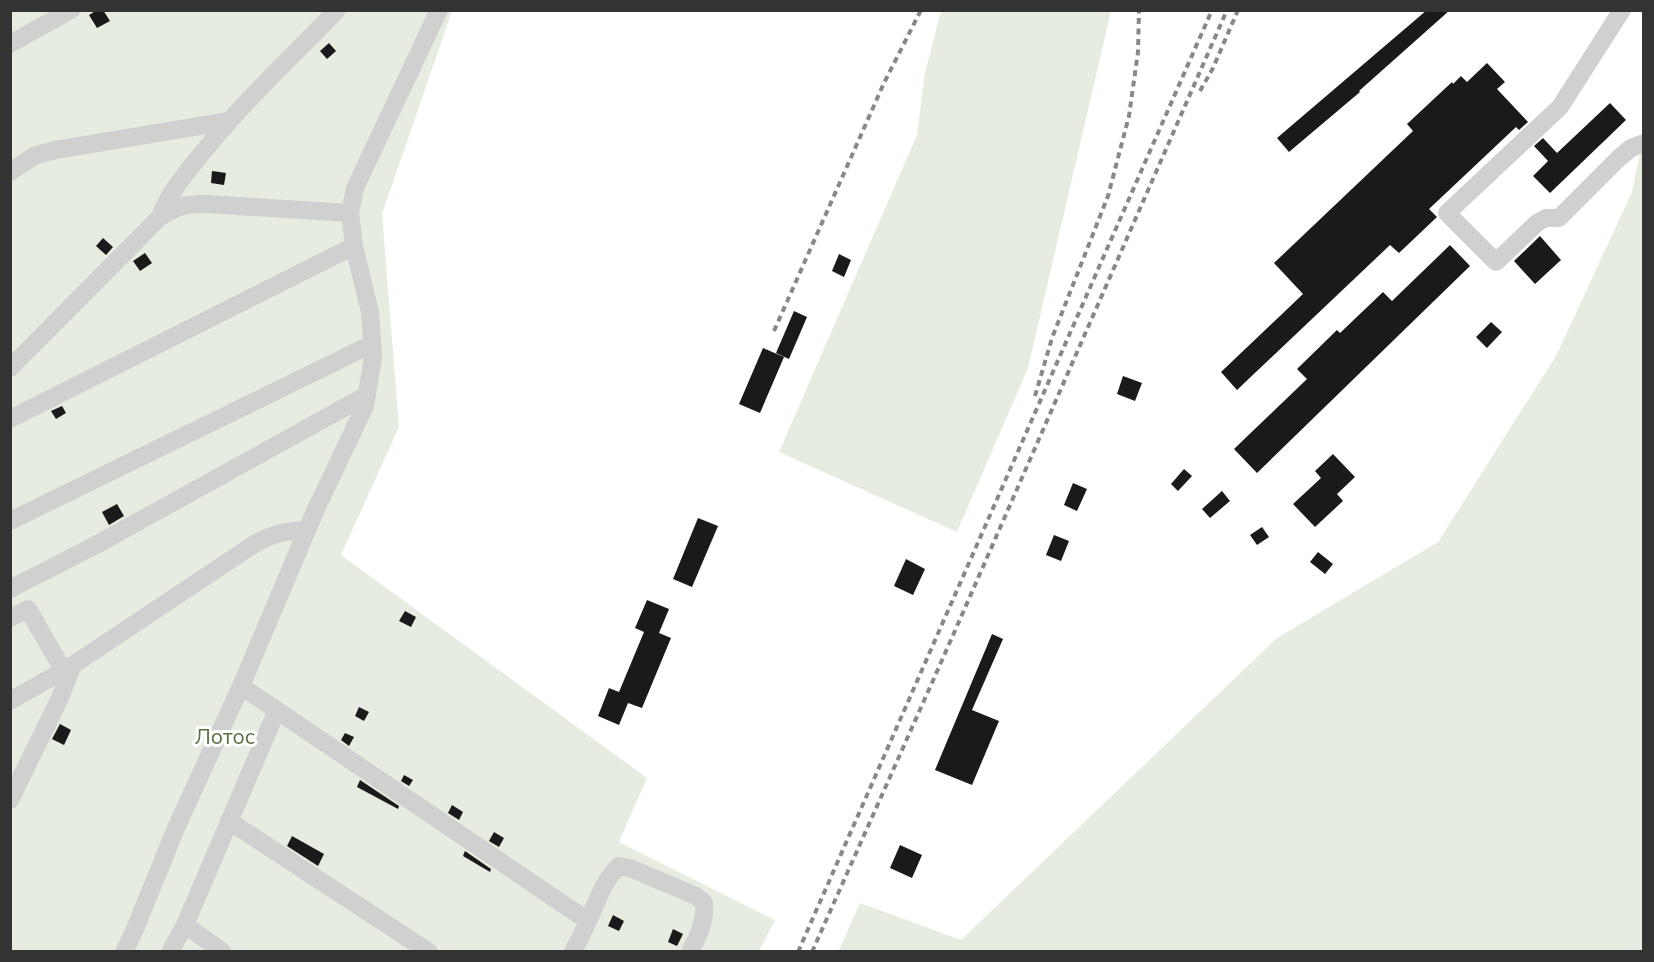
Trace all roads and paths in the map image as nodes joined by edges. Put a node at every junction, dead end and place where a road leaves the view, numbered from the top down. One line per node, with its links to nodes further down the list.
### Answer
1 (71, 10): 5 (street)
2 (337, 10): 6 (street)
3 (439, 10): 9 (street)
4 (1622, 10): 7 (street)
5 (10, 44)
6 (228, 121): 8 (street); 10 (street)
7 (1644, 143)
8 (10, 172)
9 (350, 213): 10 (street); 11 (street)
10 (159, 218): 13 (street)
11 (354, 246): 12 (street); 15 (street)
12 (372, 344): 14 (street); 16 (street)
13 (10, 368)
14 (367, 395): 17 (street); 18 (street)
15 (10, 419)
16 (10, 521)
17 (307, 530): 20 (street); 21 (street)
18 (10, 589)
19 (10, 618): 20 (street)
20 (68, 668): 22 (street); 24 (street)
21 (241, 686): 23 (street); 28 (street)
22 (10, 701)
23 (277, 710): 25 (street); 26 (street)
24 (10, 800)
25 (229, 821): 27 (street); 31 (street)
26 (588, 921): 32 (street); 33 (street)
27 (185, 925): 29 (street); 30 (street)
28 (124, 951)
29 (170, 951)
30 (224, 951)
31 (429, 951)
32 (573, 951)
33 (690, 951)

